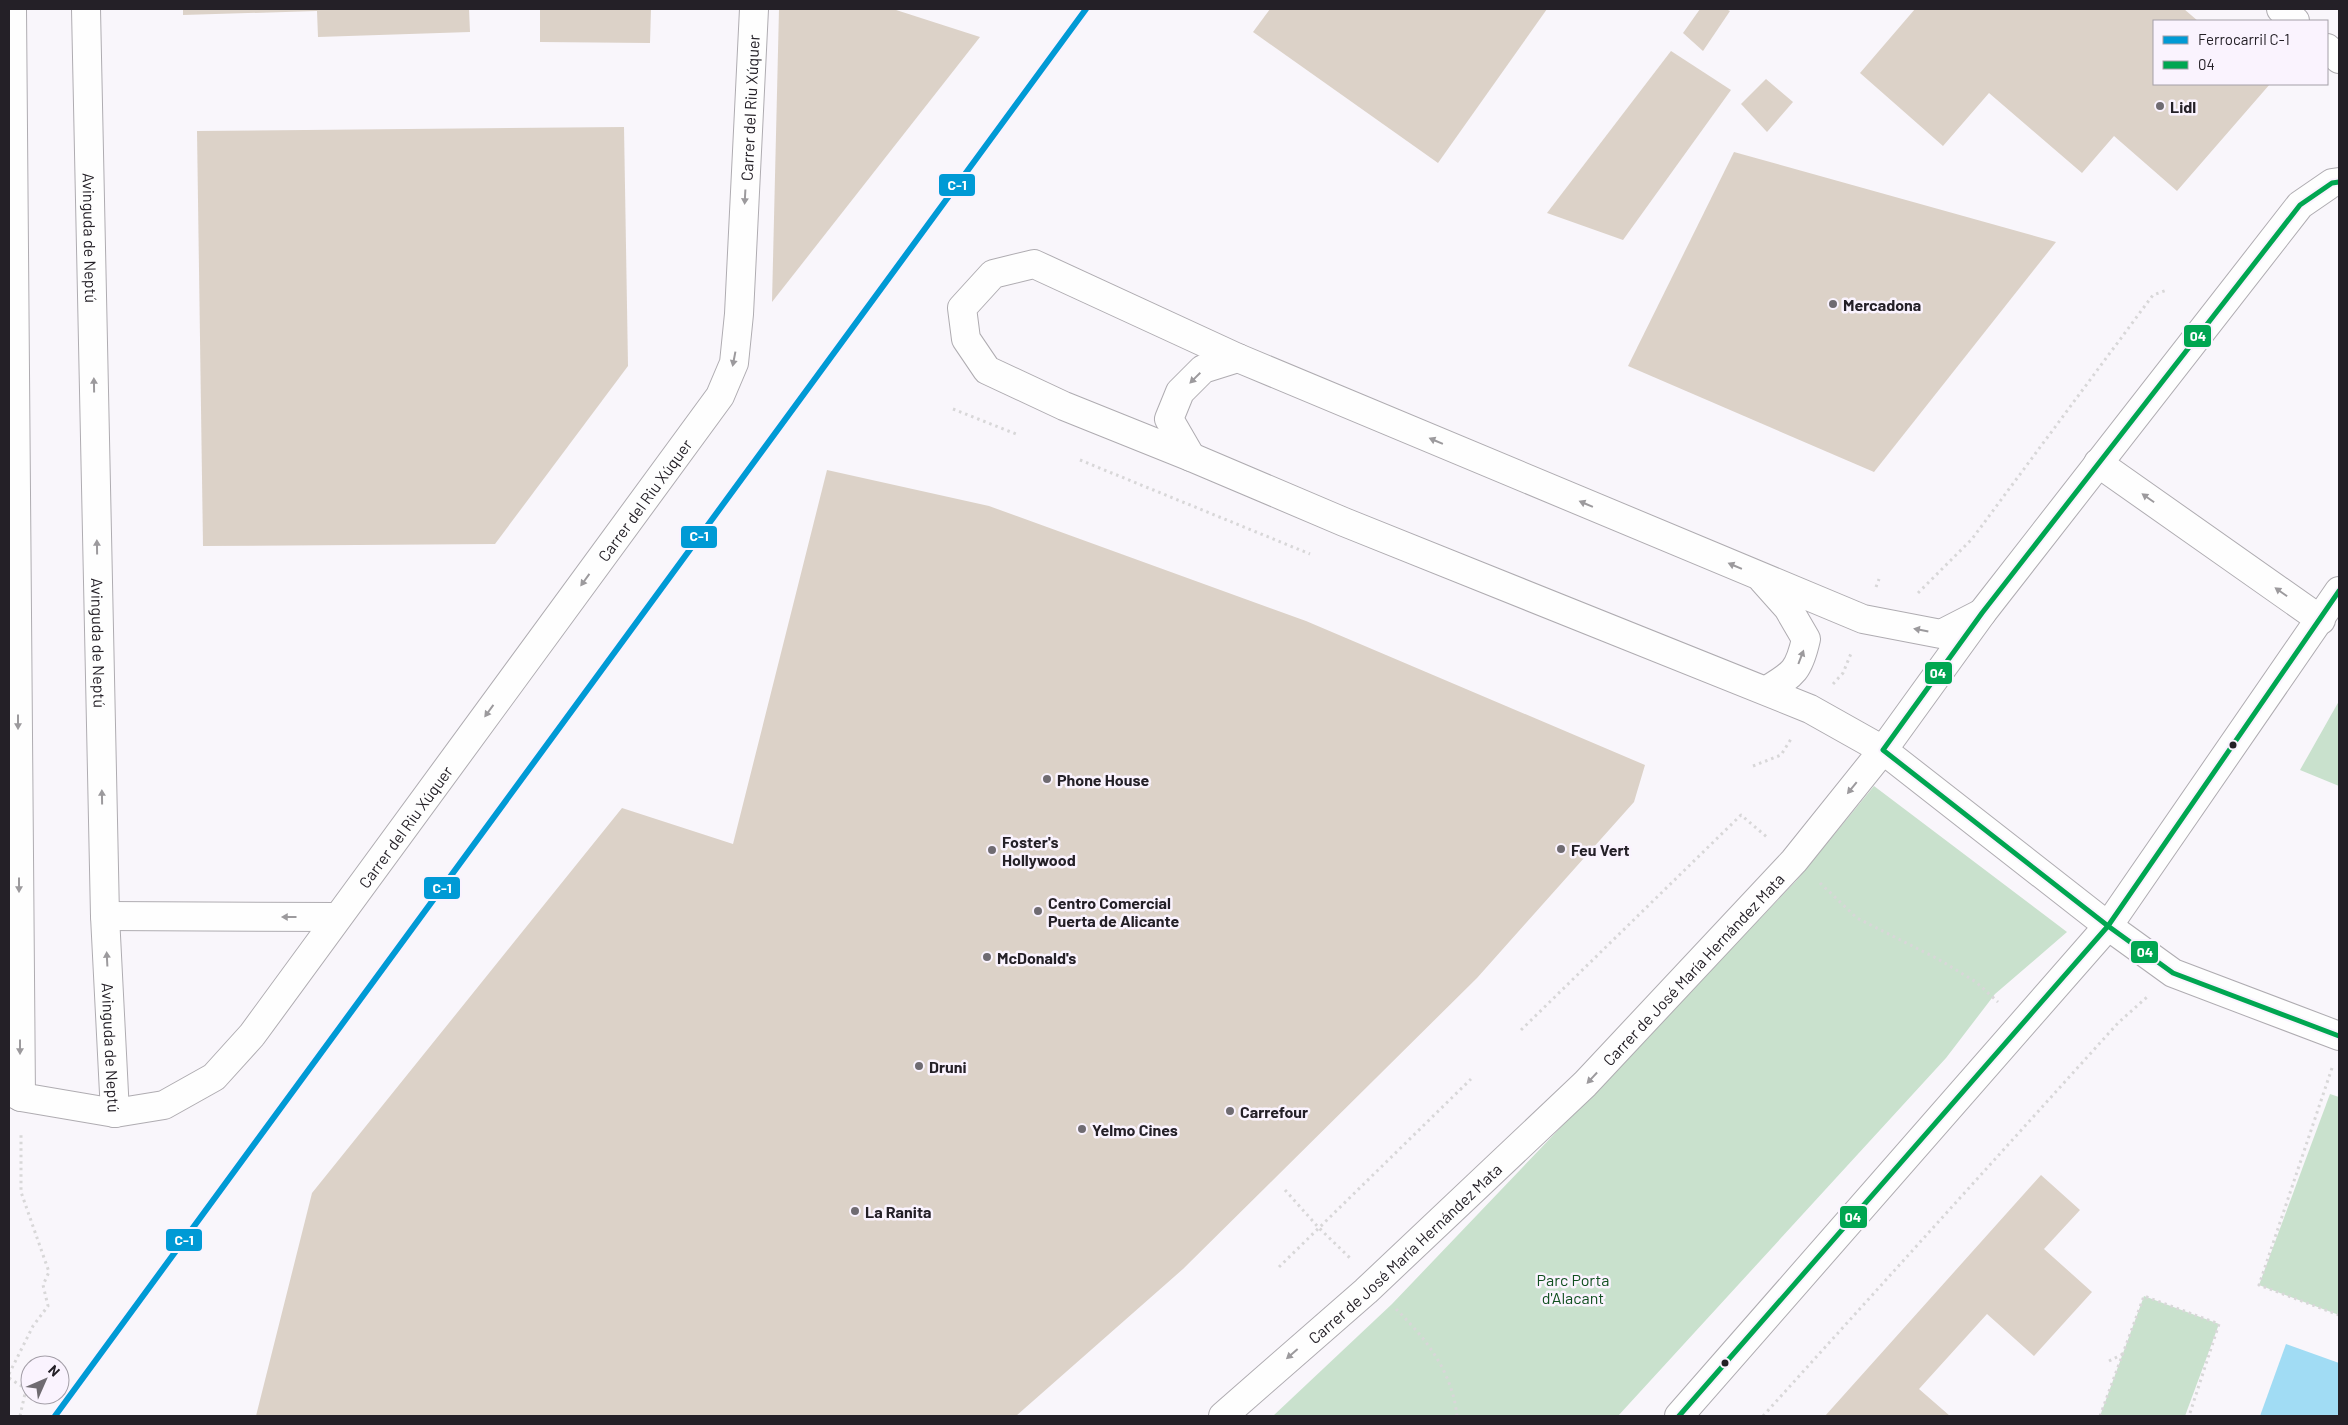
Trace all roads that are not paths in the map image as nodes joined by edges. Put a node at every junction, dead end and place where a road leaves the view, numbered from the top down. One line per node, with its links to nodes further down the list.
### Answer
1 (12, 9): 22 (street, one-way to 22)
2 (86, 9): 18 (street, Avinguda de Neptú, one-way to 2)
3 (754, 9): 19 (street, Carrer del Riu Xúquer, one-way to 19)
4 (2281, 9): 5 (street)
5 (2294, 20)
6 (2328, 49): 7 (street)
7 (2339, 59)
8 (2337, 181): 11 (street, Carrer de José María Hernández Mata)
9 (1238, 358): 10 (street, one-way to 10); 10 (street); 12 (street, one-way to 9)
10 (1191, 457): 16 (street)
11 (2098, 463): 14 (street, Carrer de José María Hernández Mata); 15 (street, one-way to 11)
12 (1760, 577): 14 (street, one-way to 12); 16 (street, one-way to 12)
13 (2339, 591): 15 (street)
14 (1982, 613): 17 (street, Carrer de José María Hernández Mata)
15 (2321, 620): 20 (street)
16 (1767, 690): 17 (street)
17 (1883, 750): 20 (street); 24 (street, Carrer de José María Hernández Mata, one-way to 24)
18 (105, 916): 19 (street, one-way to 18); 23 (street, Avinguda de Neptú, one-way to 18)
19 (337, 917): 23 (street, Carrer del Riu Xúquer)
20 (2108, 926): 21 (street); 25 (street)
21 (2337, 1049)
22 (15, 1094): 23 (street, Avinguda de Neptú)
23 (114, 1113)
24 (1222, 1416)
25 (1679, 1416)

